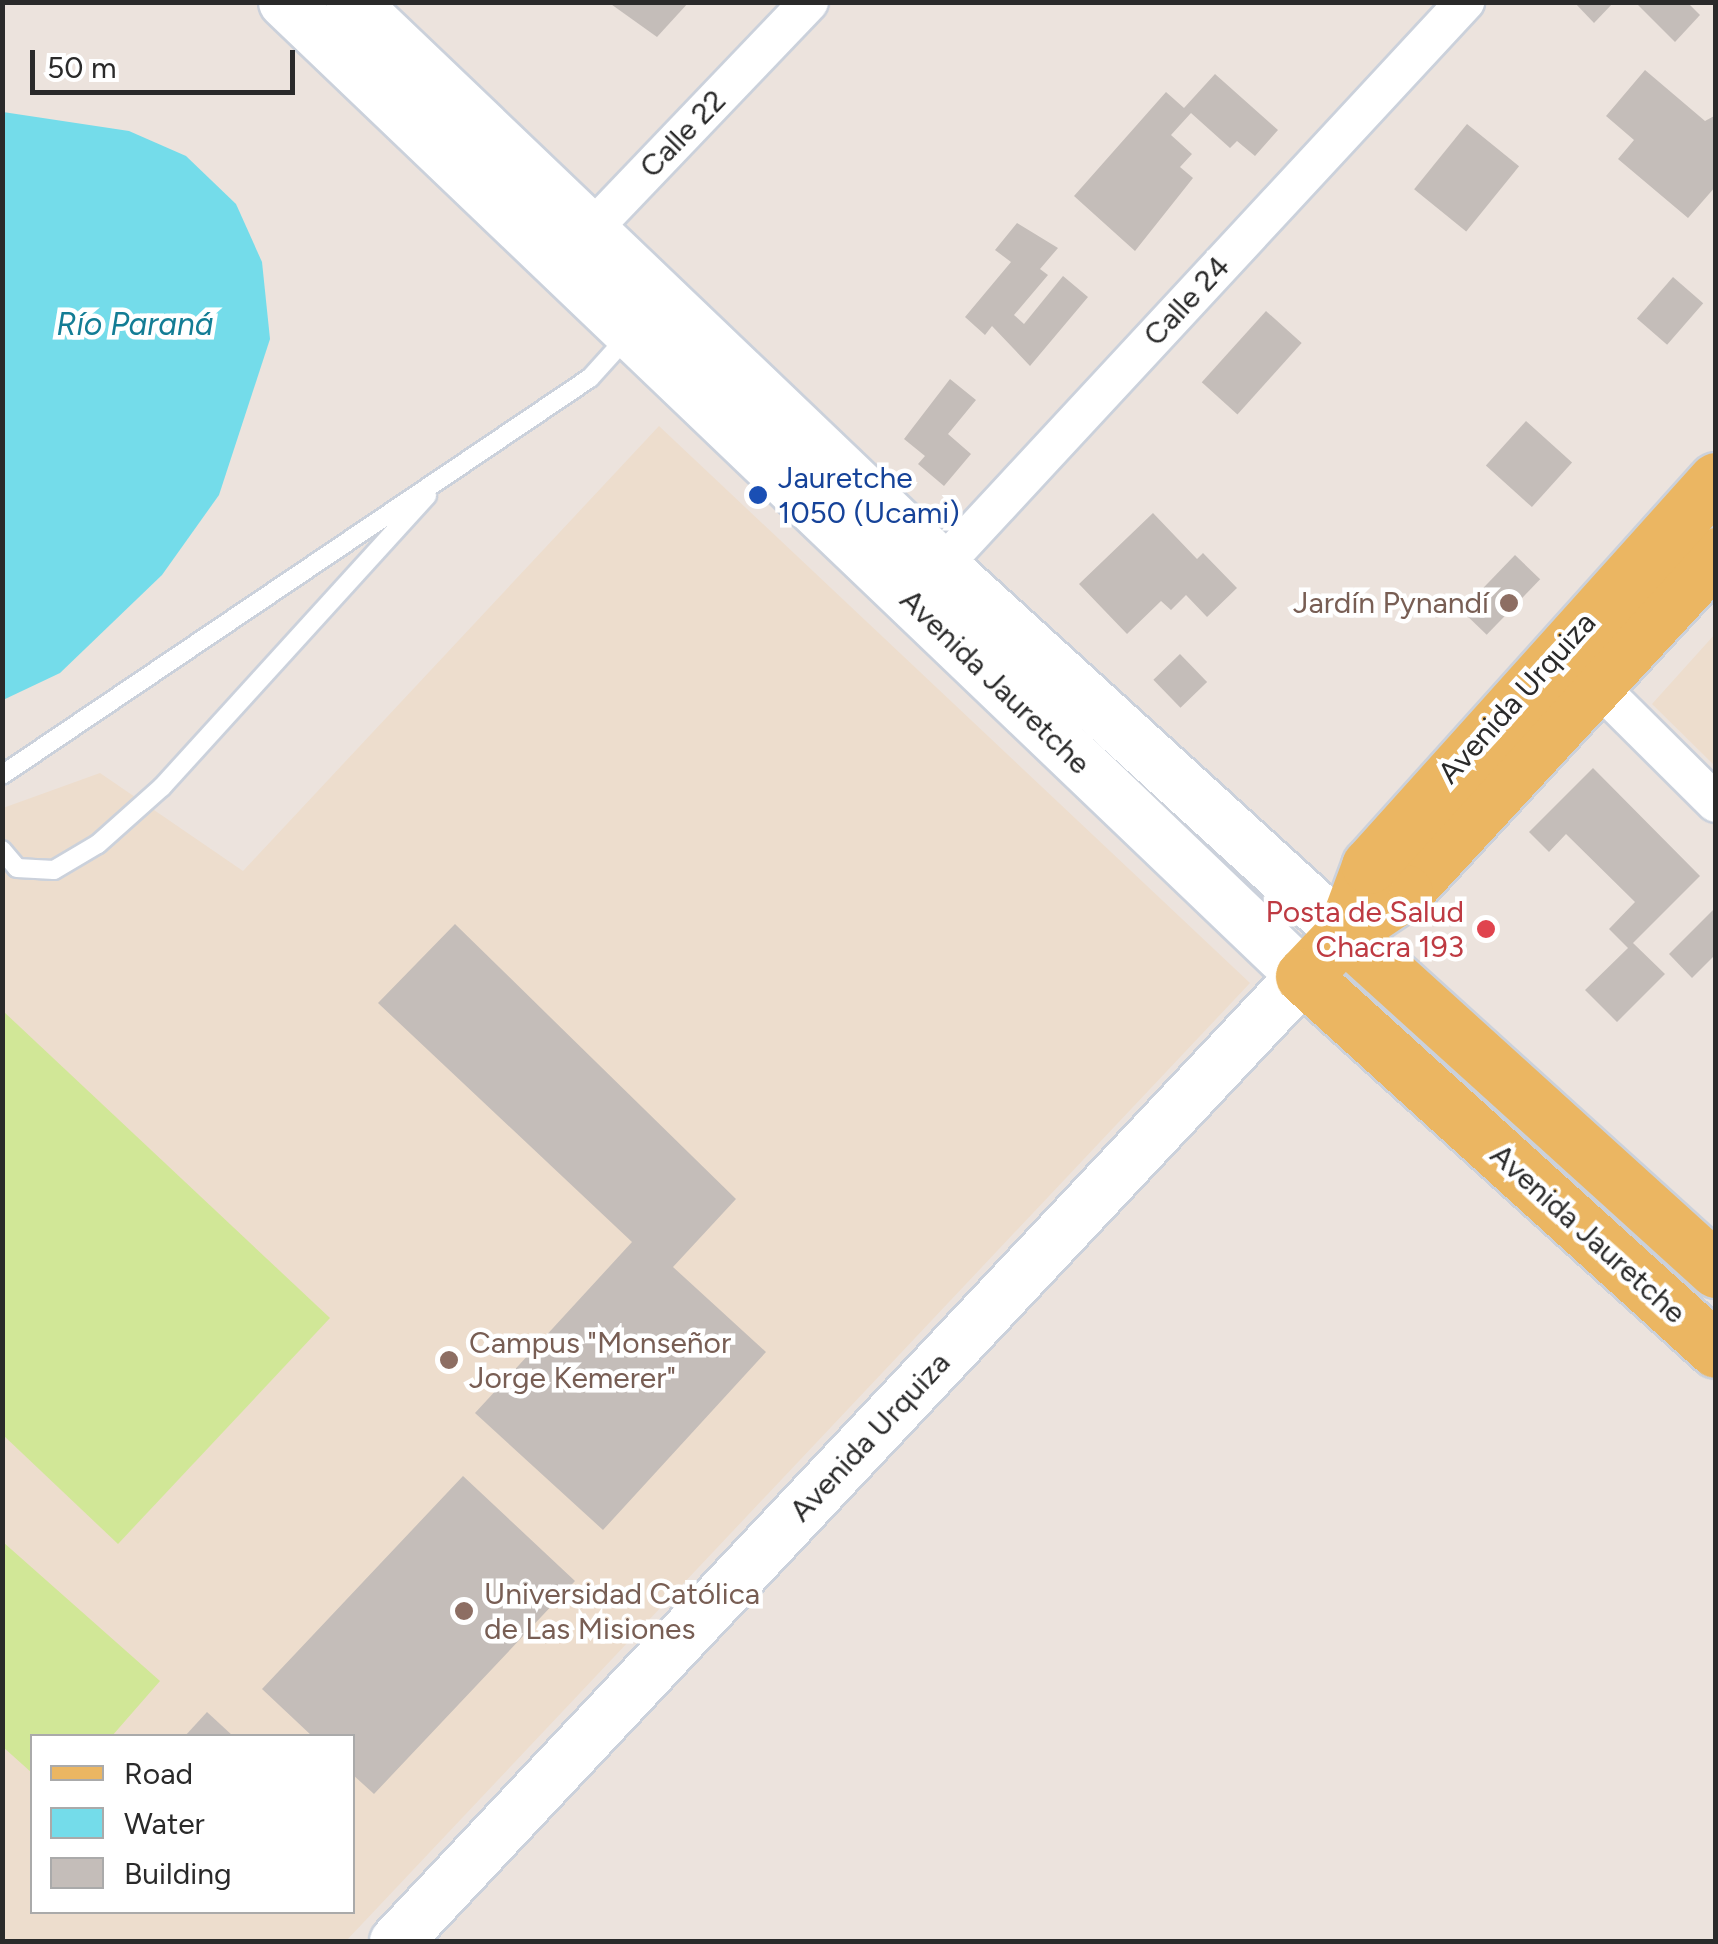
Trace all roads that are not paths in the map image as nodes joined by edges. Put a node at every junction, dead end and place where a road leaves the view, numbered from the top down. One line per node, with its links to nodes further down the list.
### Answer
1 (285, 2): 5 (main road, Avenida Jauretche)
2 (352, 2): 5 (main road, Avenida Jauretche)
3 (809, 2): 5 (street, Calle 22)
4 (1465, 2): 10 (street, Calle 24)
5 (574, 248): 6 (main road, Avenida Jauretche); 10 (main road, Avenida Jauretche)
6 (629, 335): 7 (lane); 10 (main road, Avenida Jauretche)
7 (447, 474): 12 (lane); 14 (lane)
8 (1716, 480): 15 (main road, Avenida Urquiza)
9 (1716, 555): 11 (main road, Avenida Urquiza)
10 (926, 583): 15 (main road, Avenida Jauretche); 16 (main road, Avenida Jauretche)
11 (1595, 684): 13 (street); 15 (main road, Avenida Urquiza)
12 (2, 775)
13 (1716, 804)
14 (2, 850)
15 (1344, 932): 16 (main road, Avenida Urquiza); 17 (main road, Avenida Jauretche)
16 (1304, 976): 18 (main road, Avenida Jauretche); 19 (main road, Avenida Urquiza)
17 (1716, 1270)
18 (1716, 1350)
19 (396, 1942)

